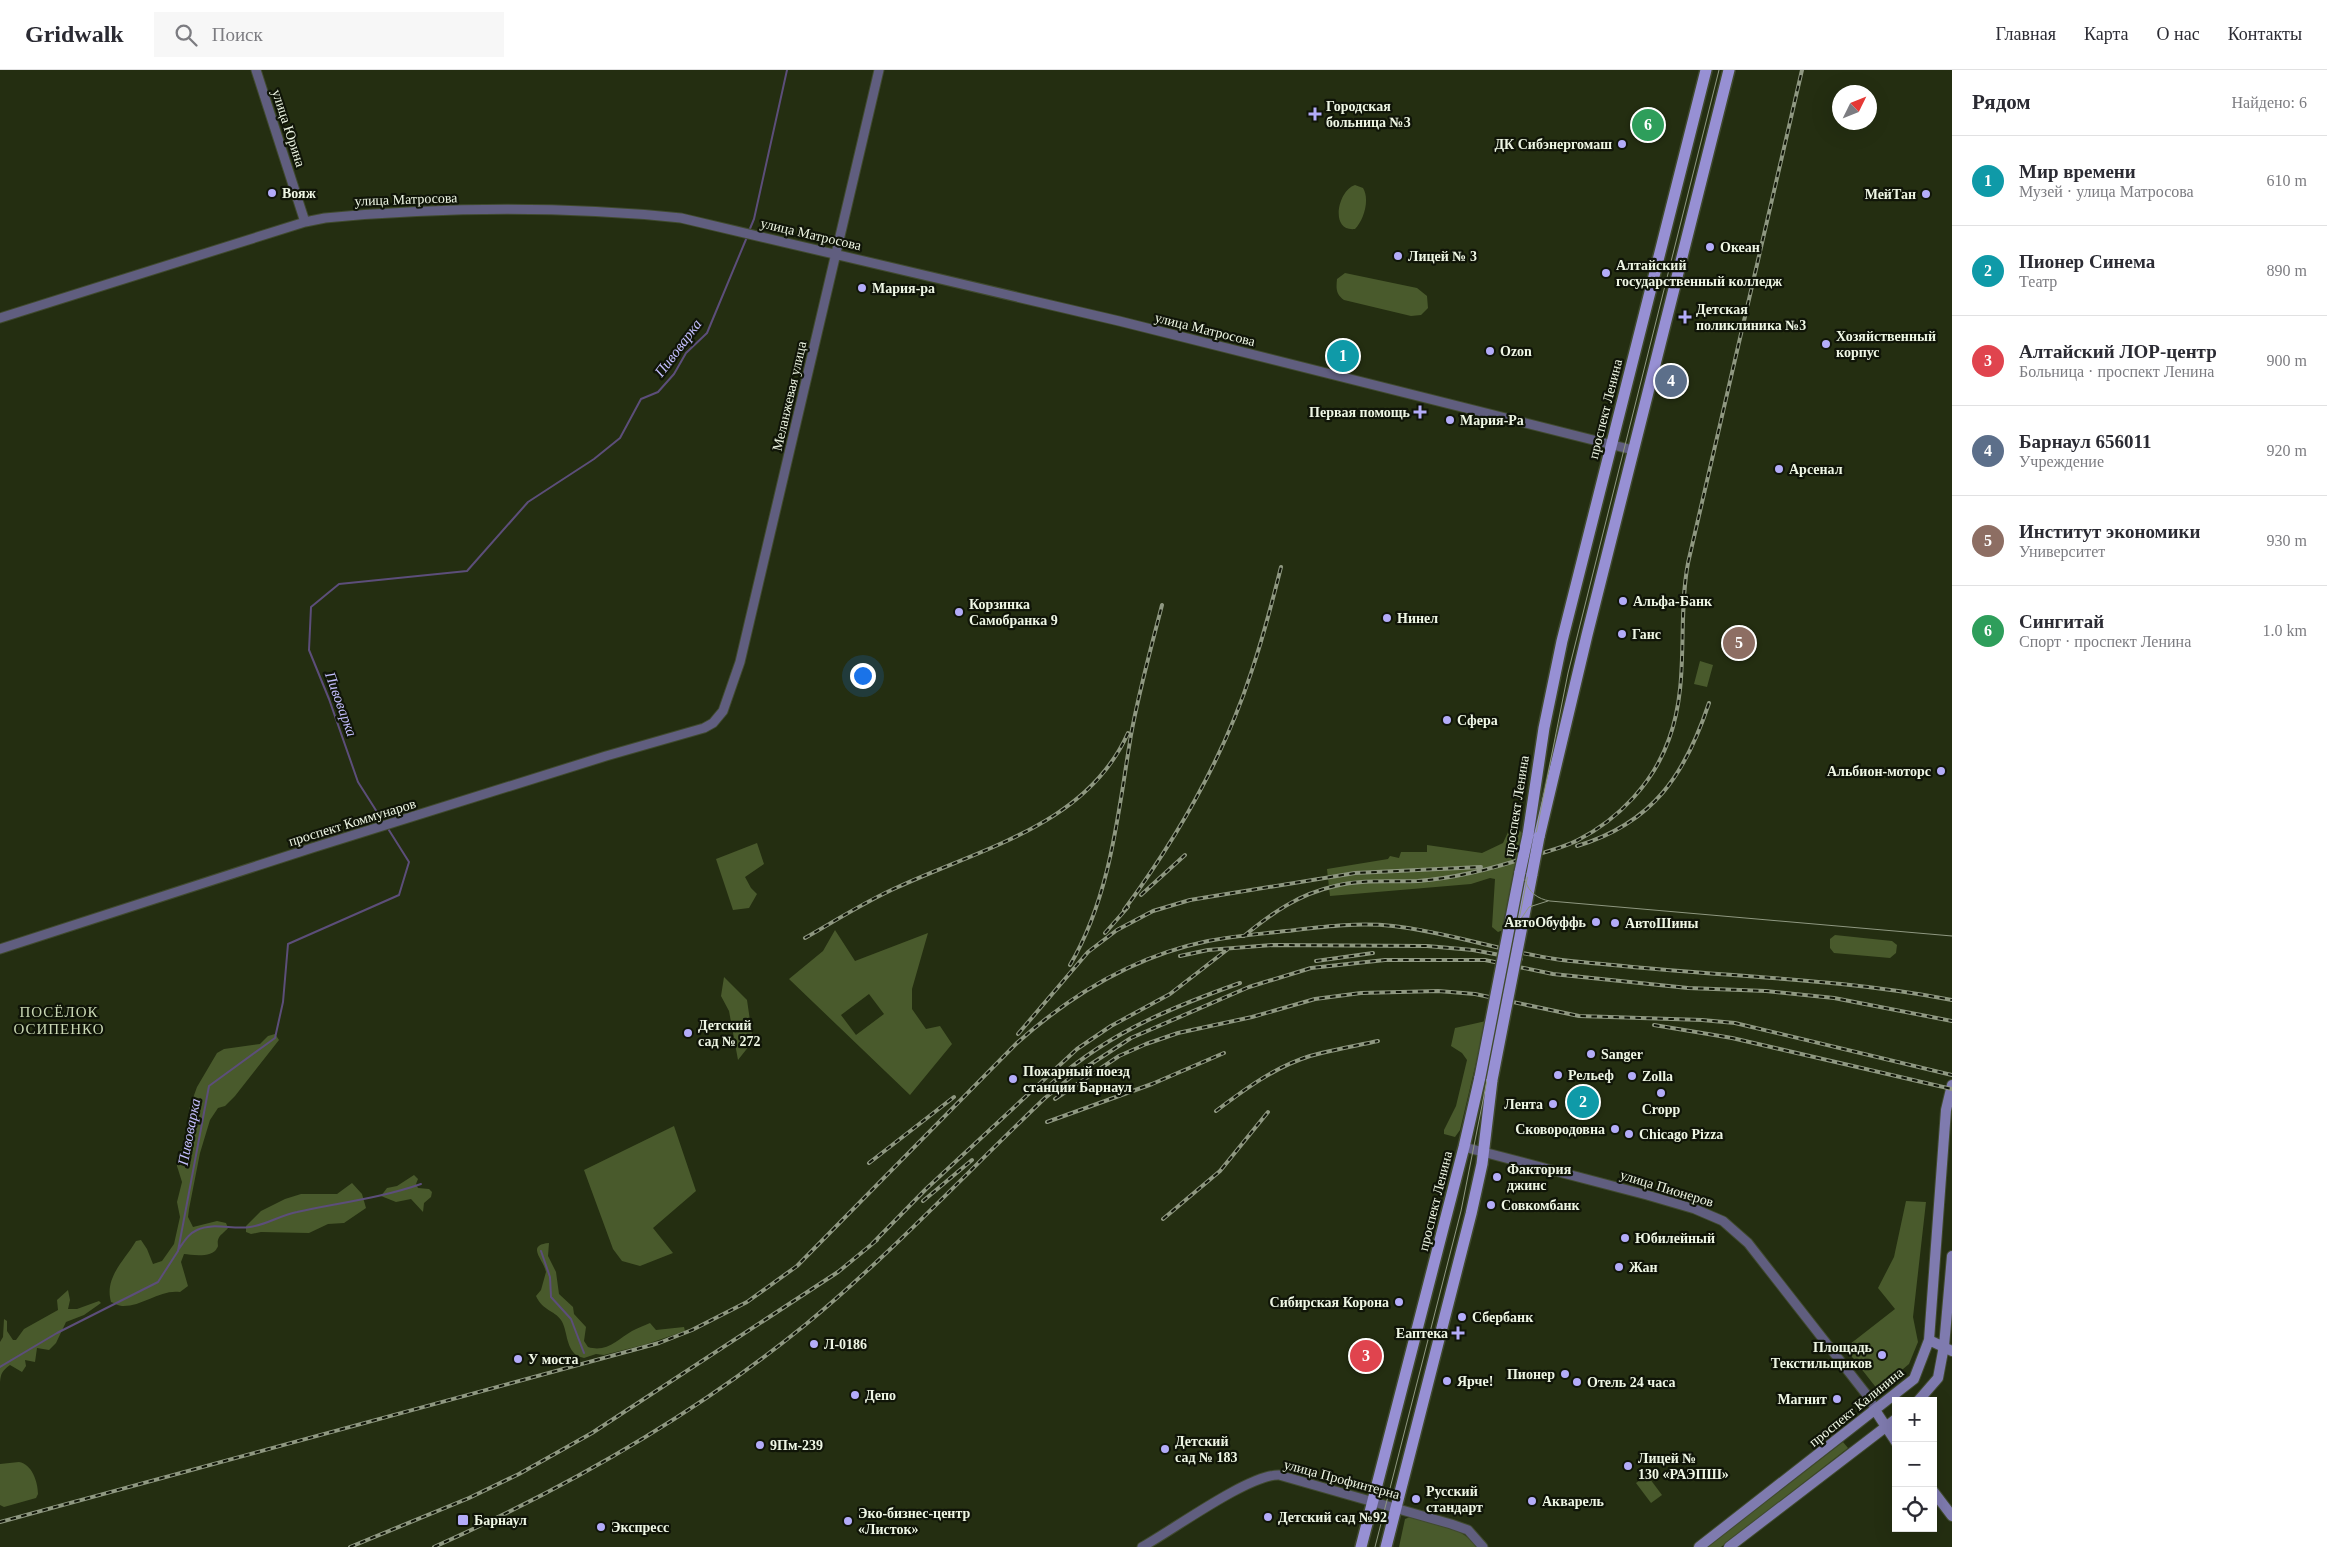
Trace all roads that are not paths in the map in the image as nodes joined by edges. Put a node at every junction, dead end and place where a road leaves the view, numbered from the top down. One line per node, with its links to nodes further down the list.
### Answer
1 (256, 70): 7 (street, улица Юрина)
2 (879, 70): 8 (street, Меланжевая улица)
3 (1706, 70): 5 (main road, проспект Ленина)
4 (1729, 70): 6 (main road, проспект Ленина)
5 (1683, 158): 6 (main road); 10 (main road, проспект Ленина)
6 (1705, 164): 11 (main road, проспект Ленина)
7 (305, 222): 8 (street, улица Матросова); 9 (street, улица Матросова)
8 (835, 254): 10 (street, улица Матросова); 14 (street, Меланжевая улица)
9 (0, 318)
10 (1612, 444): 11 (street, улица Матросова); 12 (main road, проспект Ленина)
11 (1633, 450): 13 (main road, проспект Ленина)
12 (1562, 641): 13 (main road); 15 (main road, проспект Ленина)
13 (1584, 647): 15 (main road, проспект Ленина)
14 (713, 723): 16 (street, проспект Коммунаров)
15 (1533, 836): 18 (main road, проспект Ленина, bridge); 19 (main road, проспект Ленина, bridge)
16 (0, 949)
17 (1952, 1085): 21 (main road, проспект Калинина)
18 (1464, 1147): 19 (street, улица Пионеров); 32 (main road, проспект Ленина)
19 (1483, 1151): 27 (street, улица Пионеров); 33 (main road, проспект Ленина)
20 (1952, 1256): 22 (main road)
21 (1930, 1324): 22 (main road); 24 (main road, проспект Калинина)
22 (1945, 1328): 23 (main road); 25 (main road)
23 (1952, 1338)
24 (1929, 1340): 25 (main road); 27 (main road, проспект Калинина)
25 (1948, 1348): 26 (main road)
26 (1921, 1397)
27 (1876, 1410): 29 (main road); 39 (main road, проспект Калинина)
28 (1892, 1422): 29 (main road)
29 (1885, 1426): 30 (main road); 40 (main road)
30 (1892, 1436)
31 (1937, 1496): 34 (main road)
32 (1372, 1502): 33 (street, улица Профинтерна); 35 (street, улица Профинтерна); 36 (main road, проспект Ленина)
33 (1396, 1508): 37 (main road, проспект Ленина); 38 (street, улица Профинтерна)
34 (1952, 1516)
35 (1142, 1547)
36 (1361, 1547)
37 (1386, 1547)
38 (1483, 1547)
39 (1699, 1547)
40 (1729, 1547)

